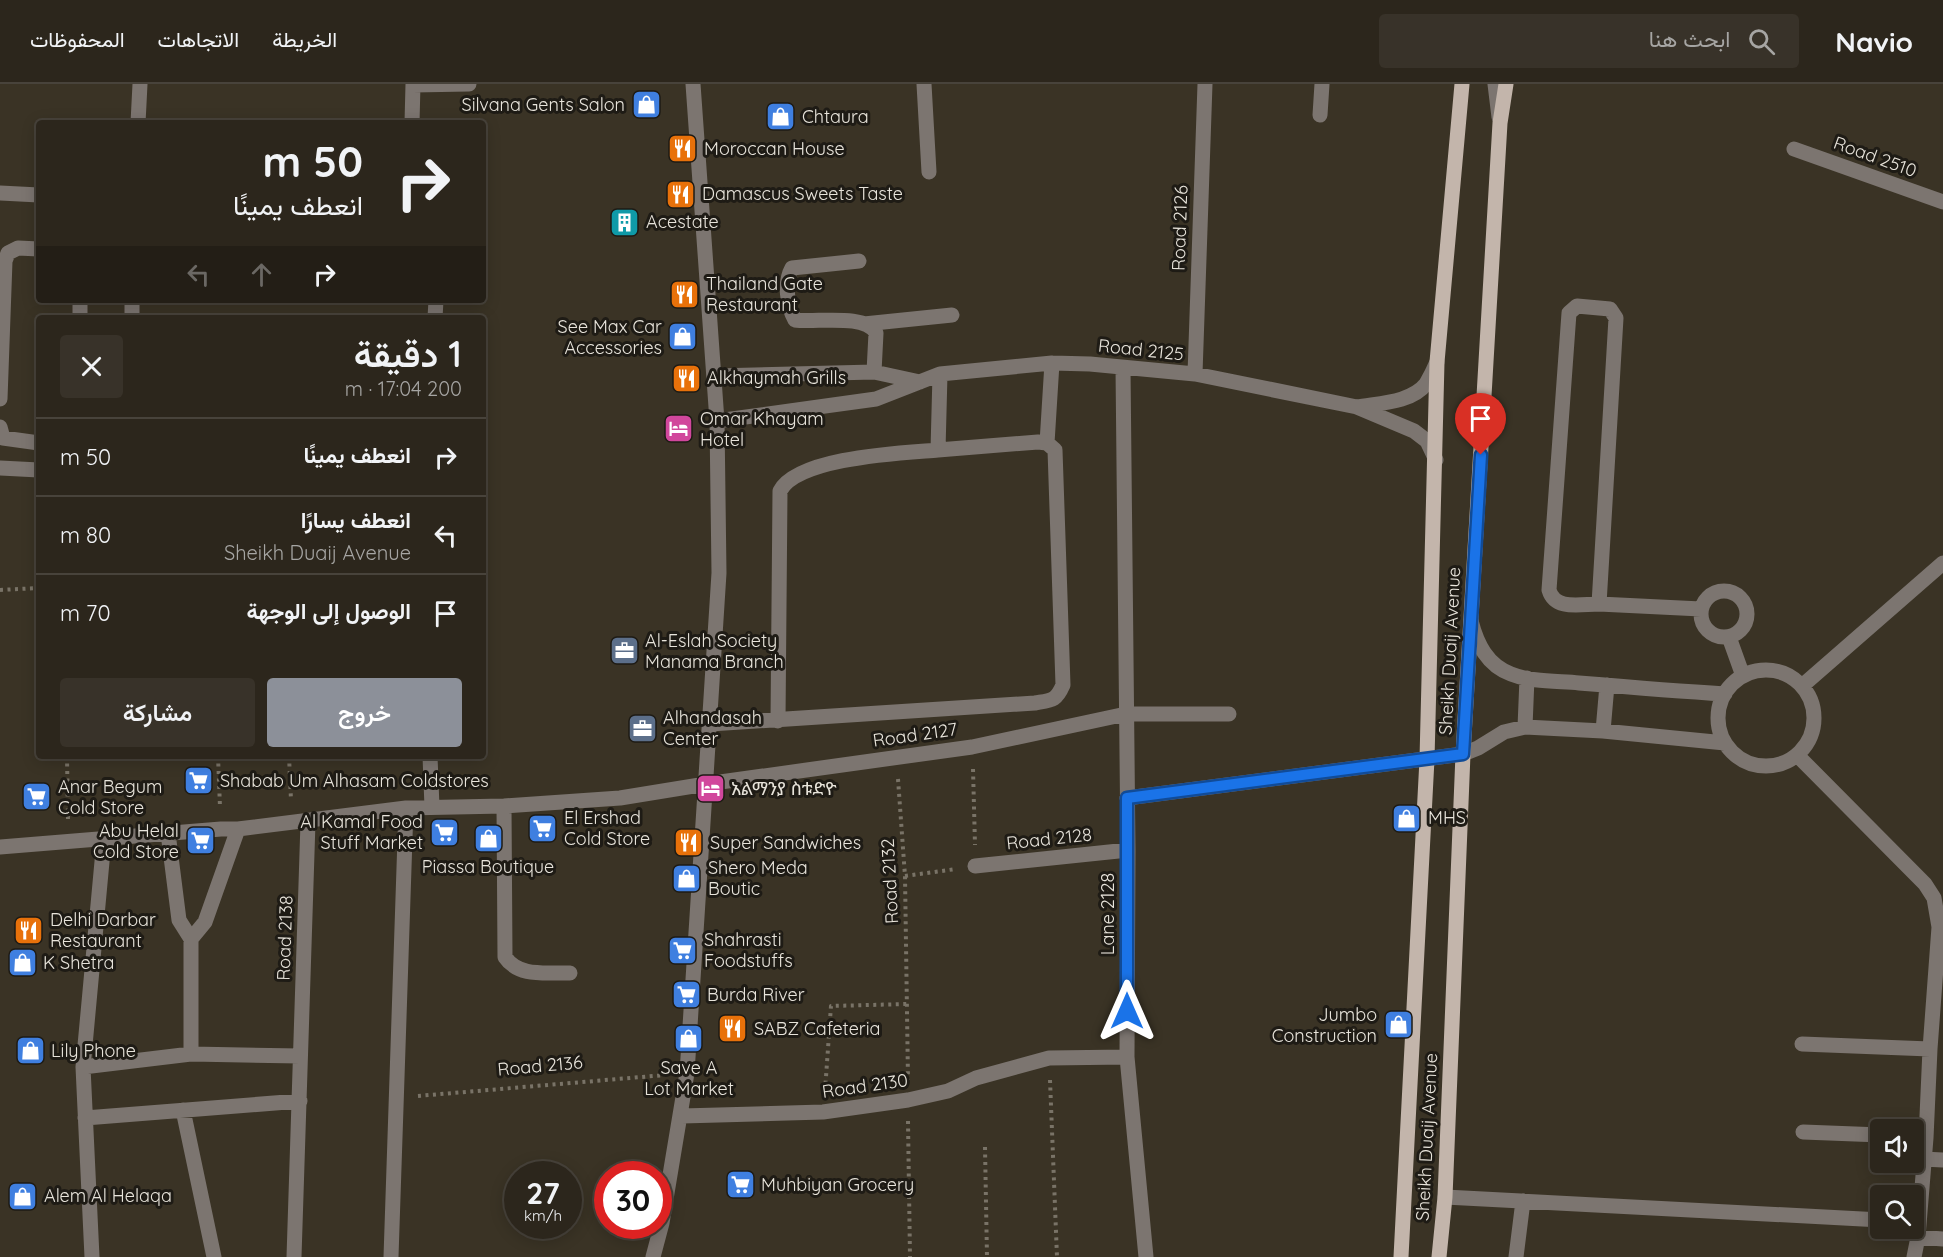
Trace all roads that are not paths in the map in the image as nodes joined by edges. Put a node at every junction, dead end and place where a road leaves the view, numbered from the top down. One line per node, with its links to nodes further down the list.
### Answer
1 (140, 84): 12 (street)
2 (469, 84): 10 (street)
3 (693, 84): 30 (street)
4 (924, 84): 16 (street)
5 (1205, 84): 29 (street, Road 2126)
6 (1322, 84): 11 (street)
7 (1462, 84): 24 (main road, Sheikh Duaij Avenue)
8 (1495, 84): 14 (street)
9 (1506, 84): 14 (main road, Sheikh Duaij Avenue)
10 (413, 85): 13 (street)
11 (1320, 115)
12 (138, 120)
13 (411, 120)
14 (1500, 123): 45 (main road, Sheikh Duaij Avenue)
15 (1794, 149): 19 (street, Road 2510)
16 (929, 172)
17 (0, 193): 18 (street)
18 (36, 195)
19 (1943, 202)
20 (36, 249): 32 (street)
21 (859, 261): 23 (street)
22 (952, 315): 23 (street)
23 (864, 324): 27 (street)
24 (1437, 362): 33 (street, Road 2125); 39 (main road, Sheikh Duaij Avenue)
25 (1052, 363): 26 (street, Road 2125); 28 (street, Road 2125); 37 (street)
26 (1123, 368): 29 (street, Road 2125); 52 (street)
27 (874, 372): 30 (street); 31 (street)
28 (940, 374): 31 (street, Road 2125); 38 (street)
29 (1195, 374): 33 (street, Road 2125)
30 (715, 376): 34 (street)
31 (920, 382): 34 (street, Road 2125)
32 (0, 399)
33 (1357, 407): 39 (street, Road 2125)
34 (717, 421): 55 (street)
35 (0, 427): 36 (street)
36 (36, 442)
37 (1047, 443): 38 (street); 54 (street)
38 (938, 450): 54 (street)
39 (1436, 460): 62 (main road, Sheikh Duaij Avenue)
40 (0, 468): 41 (street)
41 (36, 470)
42 (1943, 563): 50 (street)
43 (1599, 604): 43 (street); 44 (street)
44 (1701, 609): 46 (street); 46 (street)
45 (1471, 621): 48 (street); 59 (main road, Sheikh Duaij Avenue)
46 (1728, 637): 47 (street)
47 (1743, 676): 50 (street); 51 (street)
48 (1527, 678): 49 (street); 56 (street)
49 (1607, 686): 51 (street); 57 (street)
50 (1802, 686): 60 (street)
51 (1725, 694): 58 (street)
52 (1126, 714): 53 (street, Road 2127); 63 (street, Road 2127); 64 (street, Lane 2128)
53 (1229, 714)
54 (777, 721): 55 (street)
55 (710, 724): 63 (street)
56 (1524, 727): 57 (street); 59 (street)
57 (1603, 731): 58 (street)
58 (1725, 743): 60 (street)
59 (1463, 754): 62 (street); 94 (main road, Sheikh Duaij Avenue)
60 (1797, 755): 77 (street)
61 (430, 759): 66 (street)
62 (1427, 759): 64 (street); 106 (main road, Sheikh Duaij Avenue)
63 (706, 784): 65 (street, Road 2127); 87 (street)
64 (1127, 798): 73 (street, Lane 2128)
65 (504, 806): 66 (street, Road 2127); 76 (street)
66 (432, 807): 67 (street, Road 2127)
67 (406, 808): 68 (street, Road 2127); 103 (street)
68 (301, 822): 69 (street, Road 2127); 81 (street, Road 2138)
69 (238, 829): 70 (street, Road 2127); 75 (street)
70 (168, 833): 71 (street, Road 2127); 75 (street)
71 (104, 840): 72 (street, Road 2127); 83 (street)
72 (0, 847)
73 (1128, 850): 74 (street, Road 2128); 82 (street, Lane 2128)
74 (975, 866)
75 (191, 939): 80 (street)
76 (570, 973)
77 (1938, 999): 79 (street)
78 (1802, 1044): 79 (street)
79 (1930, 1049): 84 (street)
80 (191, 1054): 81 (street); 83 (street)
81 (300, 1056): 85 (street, Road 2138)
82 (1127, 1057): 87 (street, Road 2130); 105 (street, Lane 2128)
83 (83, 1067): 88 (street)
84 (1936, 1080): 89 (street)
85 (300, 1101): 86 (street); 102 (street, Road 2138)
86 (183, 1110): 88 (street); 101 (street)
87 (682, 1116): 104 (street)
88 (85, 1118): 100 (street)
89 (1924, 1123)
90 (1803, 1131): 91 (street)
91 (1870, 1134)
92 (1924, 1159): 93 (street)
93 (1943, 1161)
94 (1445, 1197): 95 (street); 107 (main road, Sheikh Duaij Avenue)
95 (1523, 1201): 96 (street); 108 (street)
96 (1870, 1219)
97 (1924, 1230): 99 (street)
98 (1916, 1239): 109 (street)
99 (1943, 1239)
100 (92, 1257)
101 (214, 1257)
102 (294, 1257)
103 (391, 1257)
104 (653, 1257)
105 (1146, 1257)
106 (1401, 1257)
107 (1439, 1257)
108 (1516, 1257)
109 (1914, 1257)

